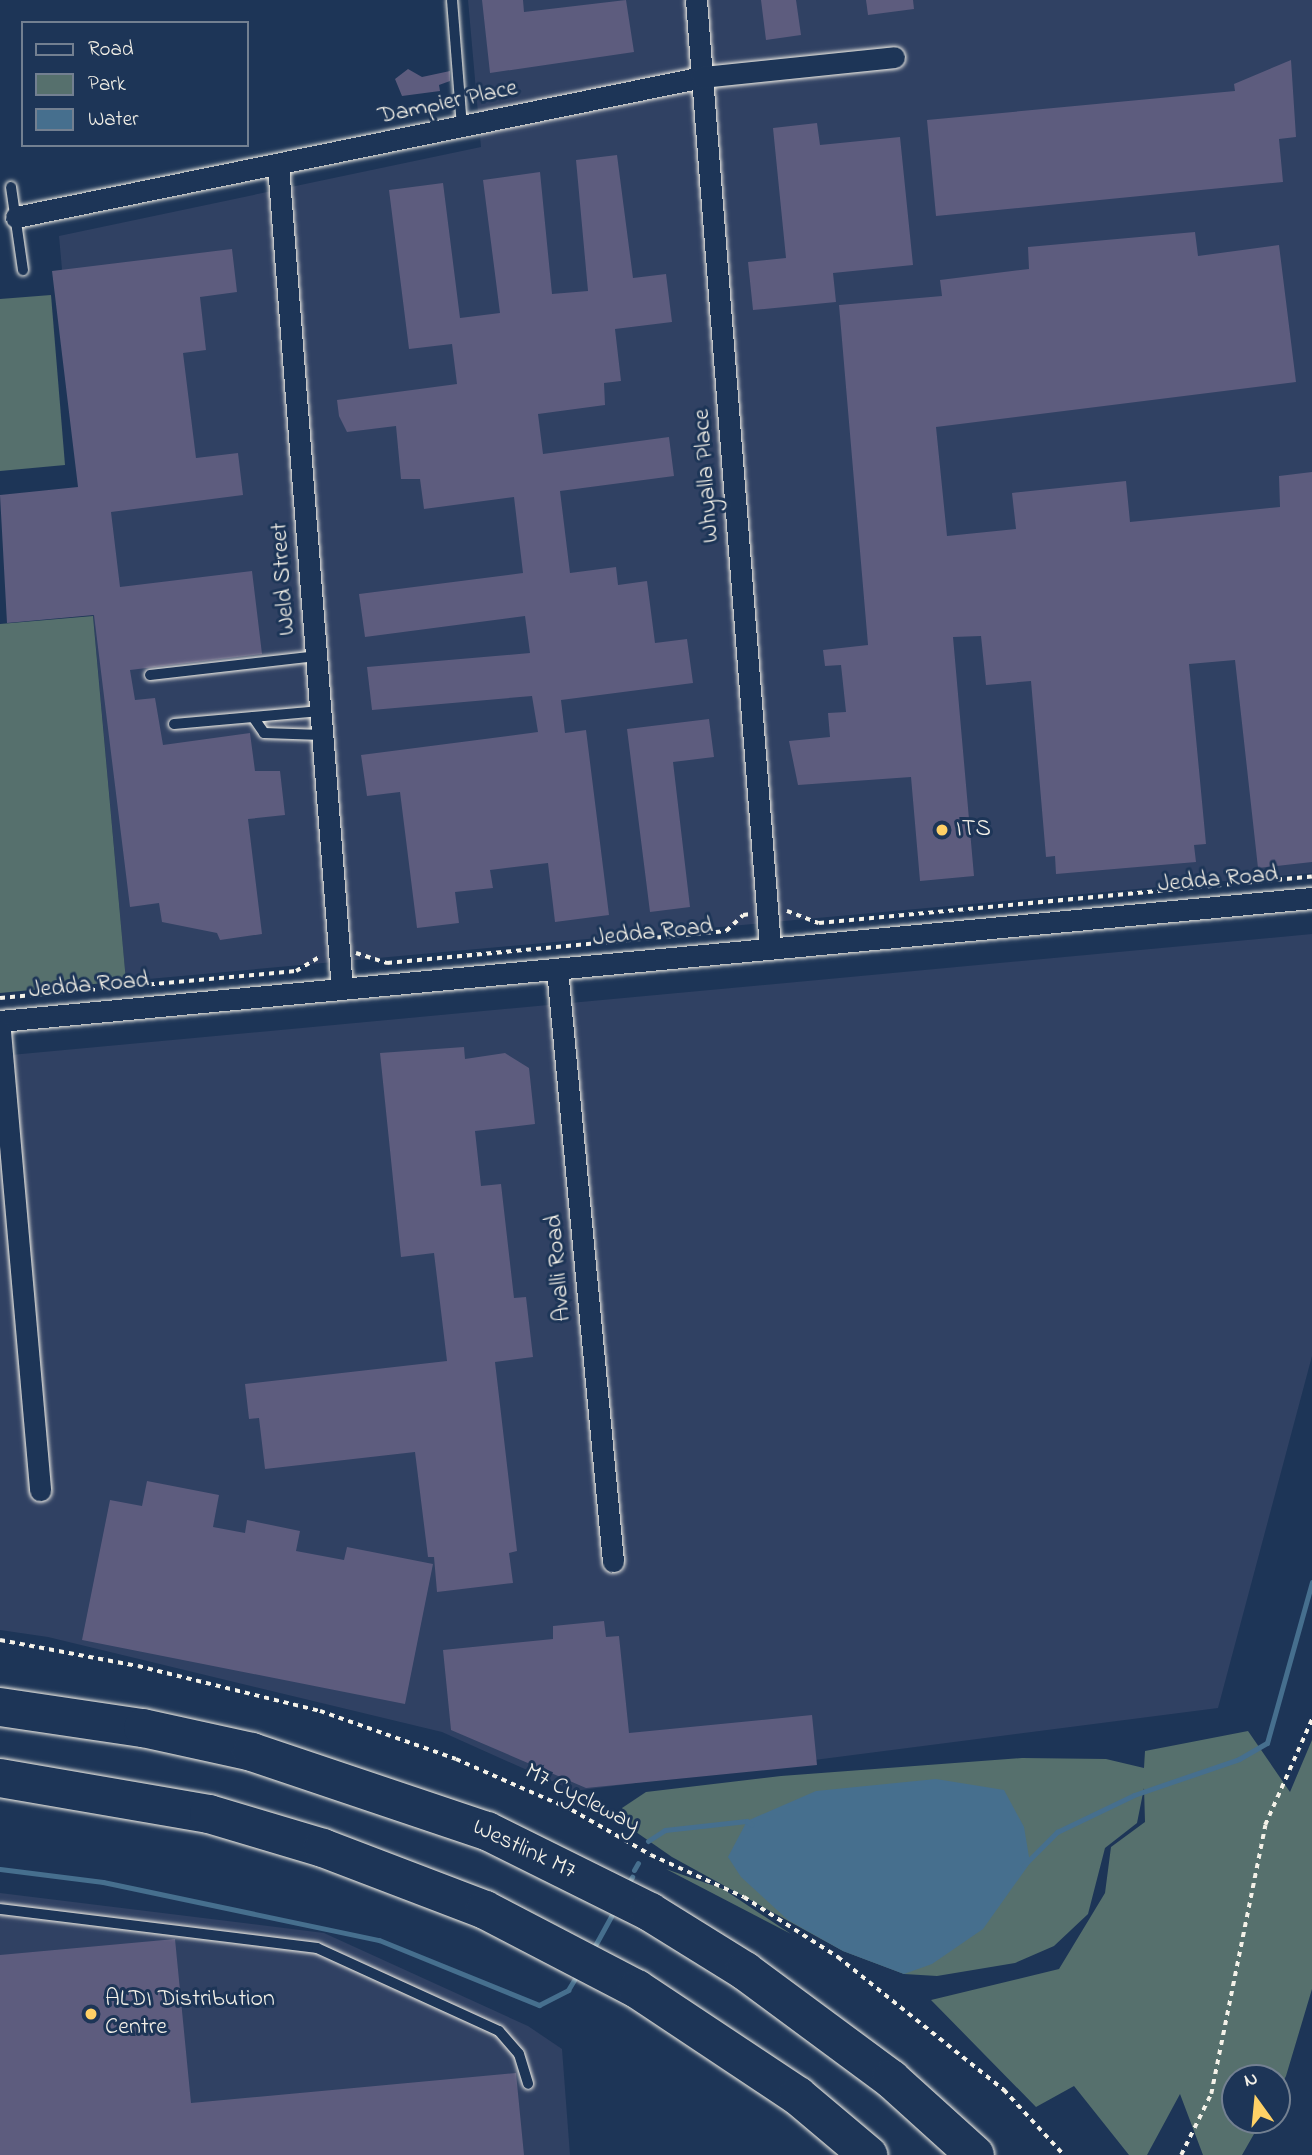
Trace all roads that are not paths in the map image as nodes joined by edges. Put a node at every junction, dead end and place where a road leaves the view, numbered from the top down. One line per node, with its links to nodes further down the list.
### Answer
1 (452, 0): 5 (lane)
2 (696, 0): 4 (street, Whyalla Place)
3 (894, 57): 4 (street, Dampier Place)
4 (702, 77): 5 (street, Dampier Place); 17 (street, Whyalla Place)
5 (462, 127): 6 (street, Dampier Place)
6 (278, 165): 8 (street, Dampier Place); 10 (street, Weld Street)
7 (11, 187): 8 (lane)
8 (16, 217): 9 (lane)
9 (23, 270)
10 (316, 656): 11 (lane); 12 (street, Weld Street)
11 (150, 675)
12 (320, 711): 13 (lane); 15 (street, Weld Street)
13 (253, 717): 14 (lane); 15 (lane)
14 (174, 724)
15 (322, 735): 19 (street, Weld Street)
16 (1312, 898): 17 (street, Jedda Road)
17 (770, 947): 18 (street, Jedda Road)
18 (557, 969): 19 (street, Jedda Road); 23 (street, Avalli Road)
19 (342, 989): 20 (street, Jedda Road)
20 (0, 1021)
21 (0, 1031): 22 (street)
22 (40, 1490)
23 (613, 1561)
24 (0, 1693): 26 (highway)
25 (0, 1707): 26 (highway, Westlink M7)
26 (143, 1728): 33 (highway, Westlink M7)
27 (0, 1778): 29 (highway)
28 (0, 1794): 29 (highway)
29 (303, 1841): 32 (highway)
30 (0, 1909): 31 (lane)
31 (528, 2084)
32 (868, 2155)
33 (975, 2155)

